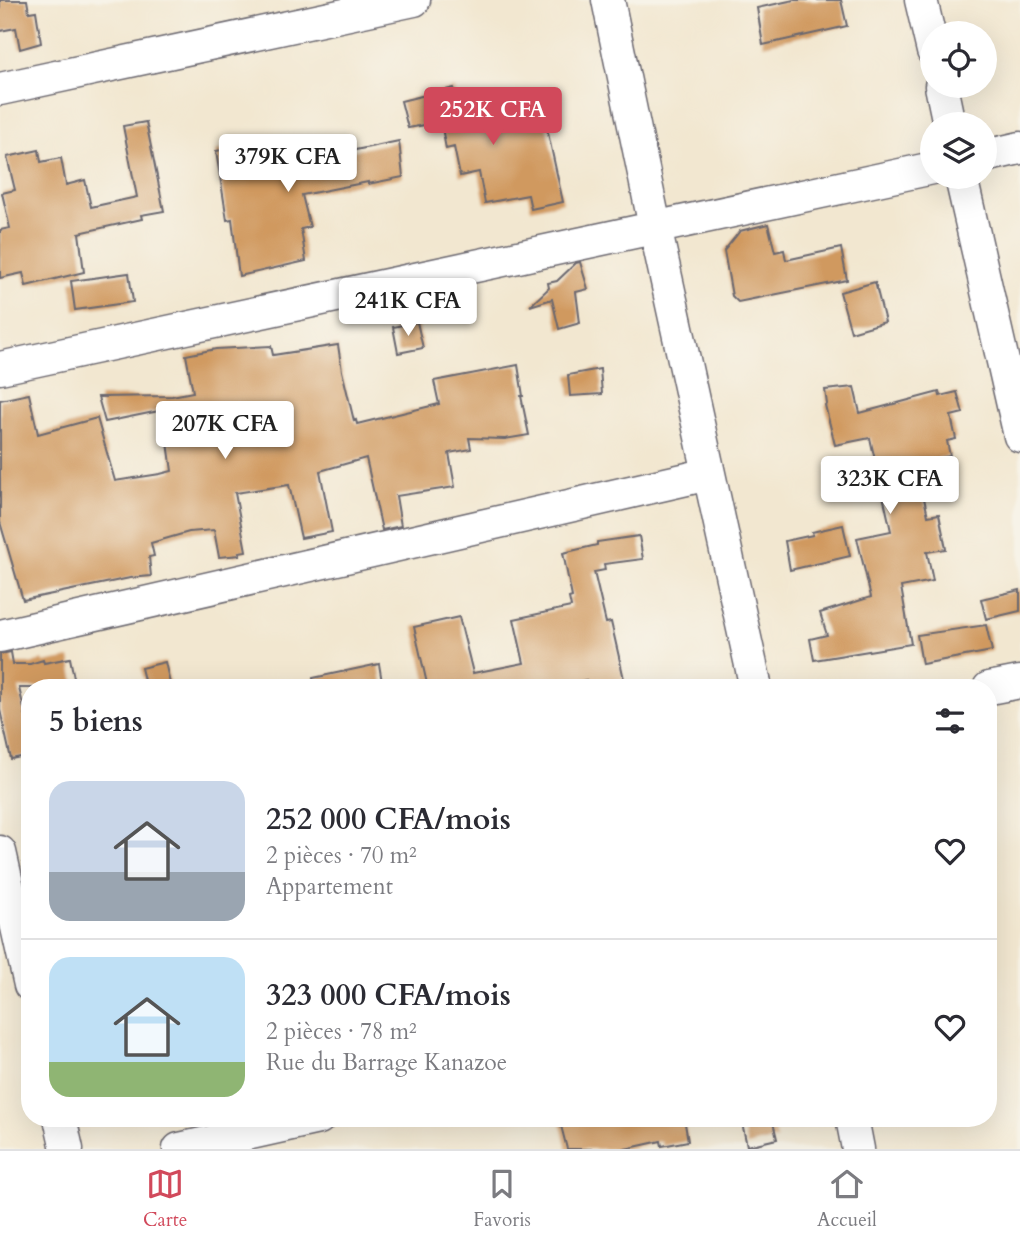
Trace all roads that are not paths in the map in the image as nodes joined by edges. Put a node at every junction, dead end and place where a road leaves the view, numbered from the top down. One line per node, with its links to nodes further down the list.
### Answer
1 (414, 0): 5 (street)
2 (608, 0): 10 (street)
3 (921, 0): 4 (street)
4 (926, 21)
5 (0, 89)
6 (1020, 148): 7 (street)
7 (997, 153)
8 (920, 171): 10 (street)
9 (964, 189): 12 (street)
10 (655, 227): 11 (street); 13 (street)
11 (0, 368)
12 (1019, 424)
13 (709, 474): 14 (street); 15 (street)
14 (0, 636)
15 (754, 679)
16 (1020, 682): 17 (street)
17 (997, 686)
18 (0, 852): 19 (street)
19 (14, 907): 20 (street)
20 (21, 941)
21 (62, 1127): 24 (street)
22 (278, 1127): 25 (street)
23 (854, 1127): 26 (street)
24 (67, 1149)
25 (179, 1149)
26 (858, 1149)

